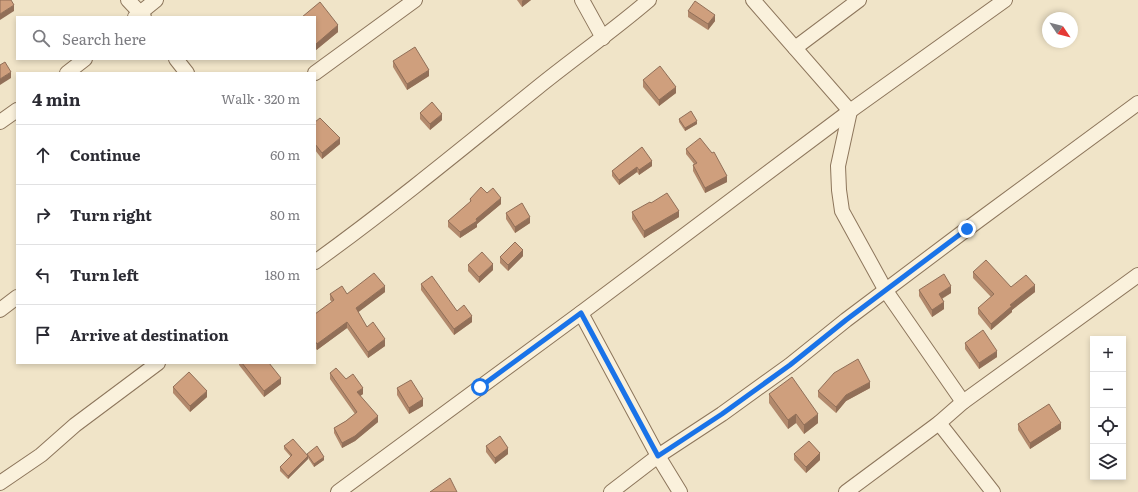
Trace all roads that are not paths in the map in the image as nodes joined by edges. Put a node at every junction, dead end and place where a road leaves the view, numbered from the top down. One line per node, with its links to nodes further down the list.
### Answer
1 (128, 0): 9 (street)
2 (156, 0): 9 (street)
3 (416, 0): 16 (street)
4 (582, 0): 10 (street)
5 (649, 0): 10 (street)
6 (753, 0): 11 (street)
7 (858, 0): 11 (street)
8 (1004, 0): 19 (street)
9 (140, 15)
10 (603, 38): 21 (street)
11 (795, 48): 19 (street)
12 (84, 60): 14 (street)
13 (177, 60): 15 (street)
14 (68, 72)
15 (187, 72)
16 (316, 72)
17 (1138, 103): 23 (street)
18 (16, 111): 20 (street)
19 (850, 111): 23 (street); 26 (street)
20 (0, 122)
21 (316, 261)
22 (1138, 275): 28 (street)
23 (886, 291): 28 (street); 30 (street)
24 (16, 298): 25 (street)
25 (0, 310)
26 (581, 313): 30 (street); 32 (street)
27 (157, 364): 31 (street)
28 (963, 402): 29 (street)
29 (939, 423): 35 (street); 36 (street)
30 (658, 456): 33 (street); 34 (street)
31 (0, 483)
32 (338, 492)
33 (612, 492)
34 (680, 492)
35 (846, 492)
36 (993, 492)

